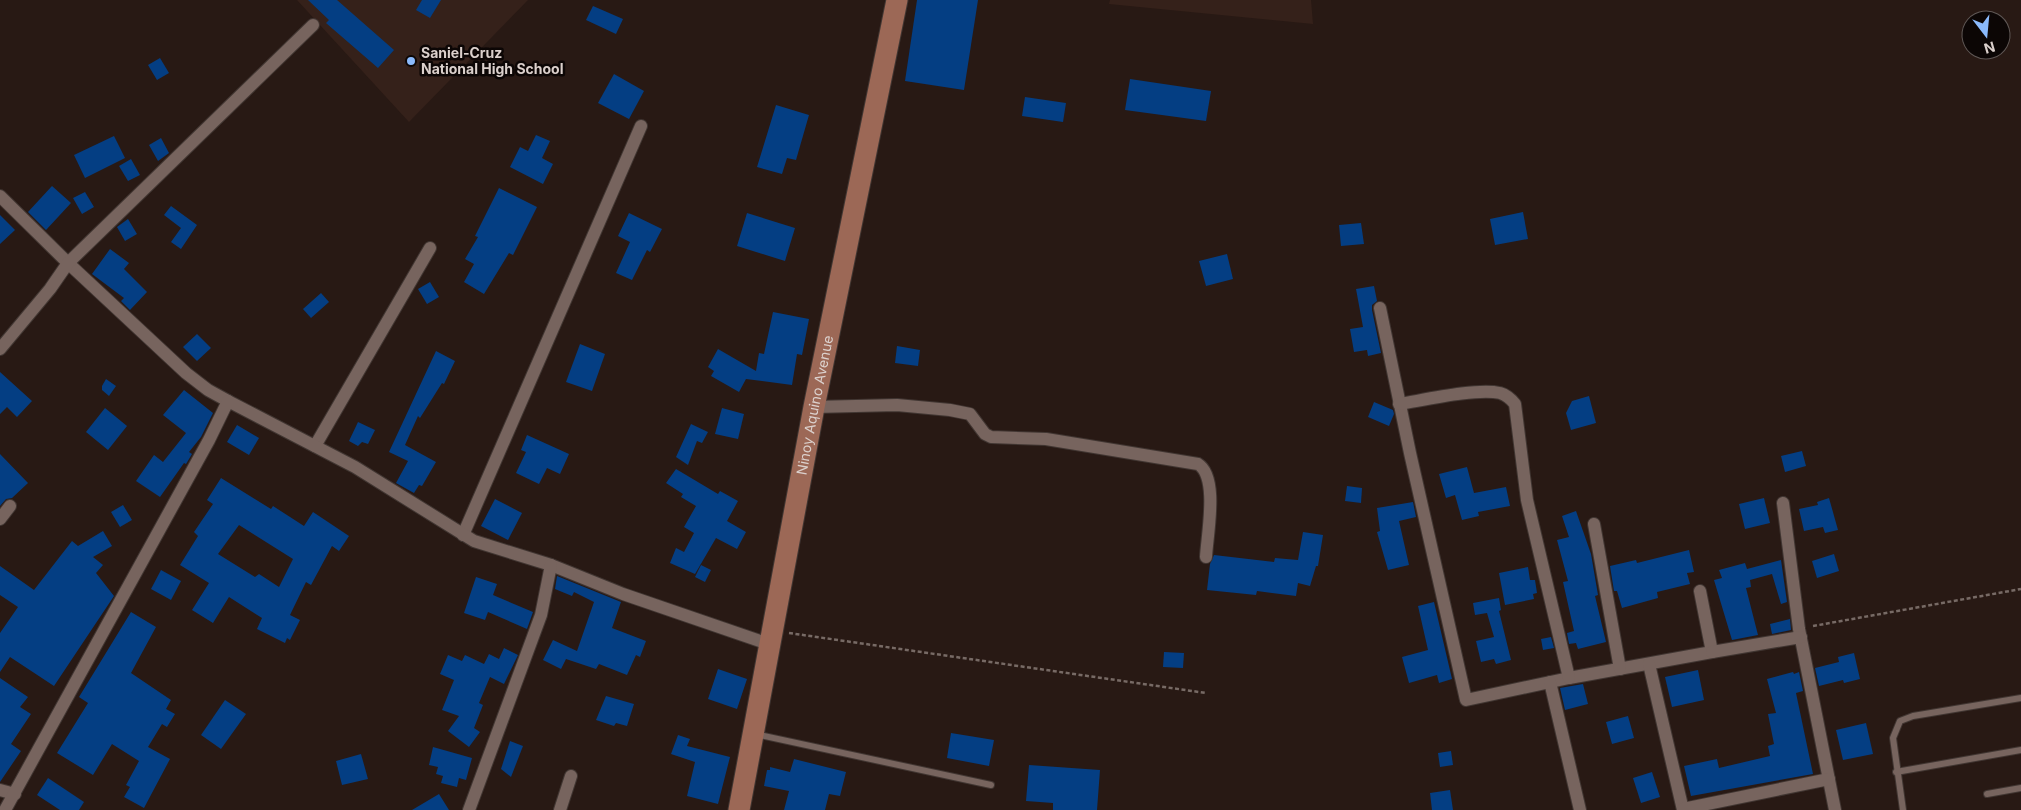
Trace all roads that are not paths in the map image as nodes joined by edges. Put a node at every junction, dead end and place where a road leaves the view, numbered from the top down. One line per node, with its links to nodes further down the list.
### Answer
1 (897, 0): 11 (main road, Ninoy Aquino Avenue)
2 (314, 25): 6 (street)
3 (641, 126): 17 (street)
4 (0, 196): 6 (street)
5 (430, 248): 12 (street)
6 (68, 263): 8 (street); 9 (street)
7 (1380, 308): 10 (street)
8 (0, 348)
9 (228, 401): 12 (street); 37 (street)
10 (1399, 404): 26 (street); 27 (street)
11 (814, 407): 18 (street); 22 (main road, Ninoy Aquino Avenue)
12 (315, 446): 17 (street)
13 (1783, 503): 21 (street)
14 (10, 506): 15 (street)
15 (0, 518)
16 (1594, 524): 25 (street)
17 (463, 535): 19 (street)
18 (1206, 557)
19 (551, 565): 22 (street); 40 (street)
20 (1700, 590): 23 (street)
21 (1800, 633): 23 (street); 33 (street)
22 (770, 637): 29 (main road, Ninoy Aquino Avenue)
23 (1712, 652): 24 (street)
24 (1649, 664): 25 (street); 44 (street)
25 (1620, 669): 26 (street)
26 (1569, 678): 27 (street)
27 (1550, 682): 43 (street)
28 (2021, 698): 31 (lane)
29 (754, 733): 34 (lane); 42 (main road, Ninoy Aquino Avenue)
30 (2021, 750): 31 (lane)
31 (1896, 772): 46 (lane)
32 (571, 776): 41 (street)
33 (1829, 779): 44 (street); 45 (street)
34 (991, 784)
35 (2021, 788): 38 (lane)
36 (0, 790): 37 (street)
37 (15, 794): 39 (street)
38 (1987, 794)
39 (4, 810)
40 (469, 810)
41 (560, 810)
42 (739, 810)
43 (1580, 810)
44 (1683, 810)
45 (1835, 810)
46 (1903, 810)

